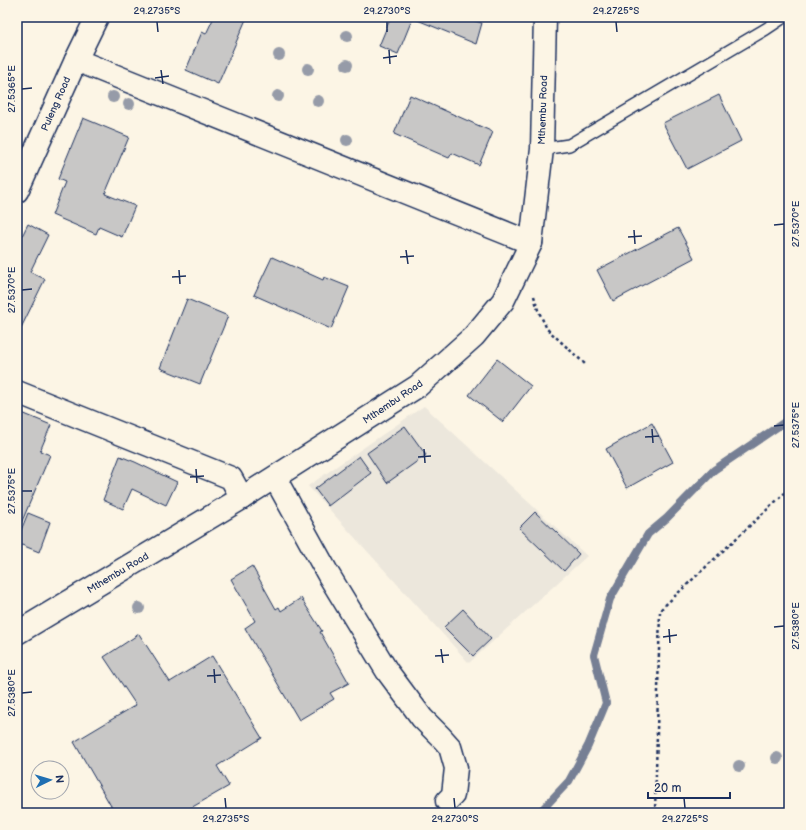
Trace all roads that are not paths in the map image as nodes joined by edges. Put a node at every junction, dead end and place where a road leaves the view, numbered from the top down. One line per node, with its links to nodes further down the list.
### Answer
1 (97, 17): 4 (street, Puleng Road)
2 (545, 17): 5 (street, Mthembu Road)
3 (784, 17): 5 (lane)
4 (76, 60): 6 (street, Puleng Road); 7 (street)
5 (542, 149): 7 (street, Mthembu Road)
6 (17, 191)
7 (531, 243): 9 (street, Mthembu Road)
8 (17, 392): 10 (street)
9 (274, 478): 10 (street, Mthembu Road); 12 (street)
10 (242, 498): 11 (street, Mthembu Road)
11 (17, 633)
12 (447, 801)

